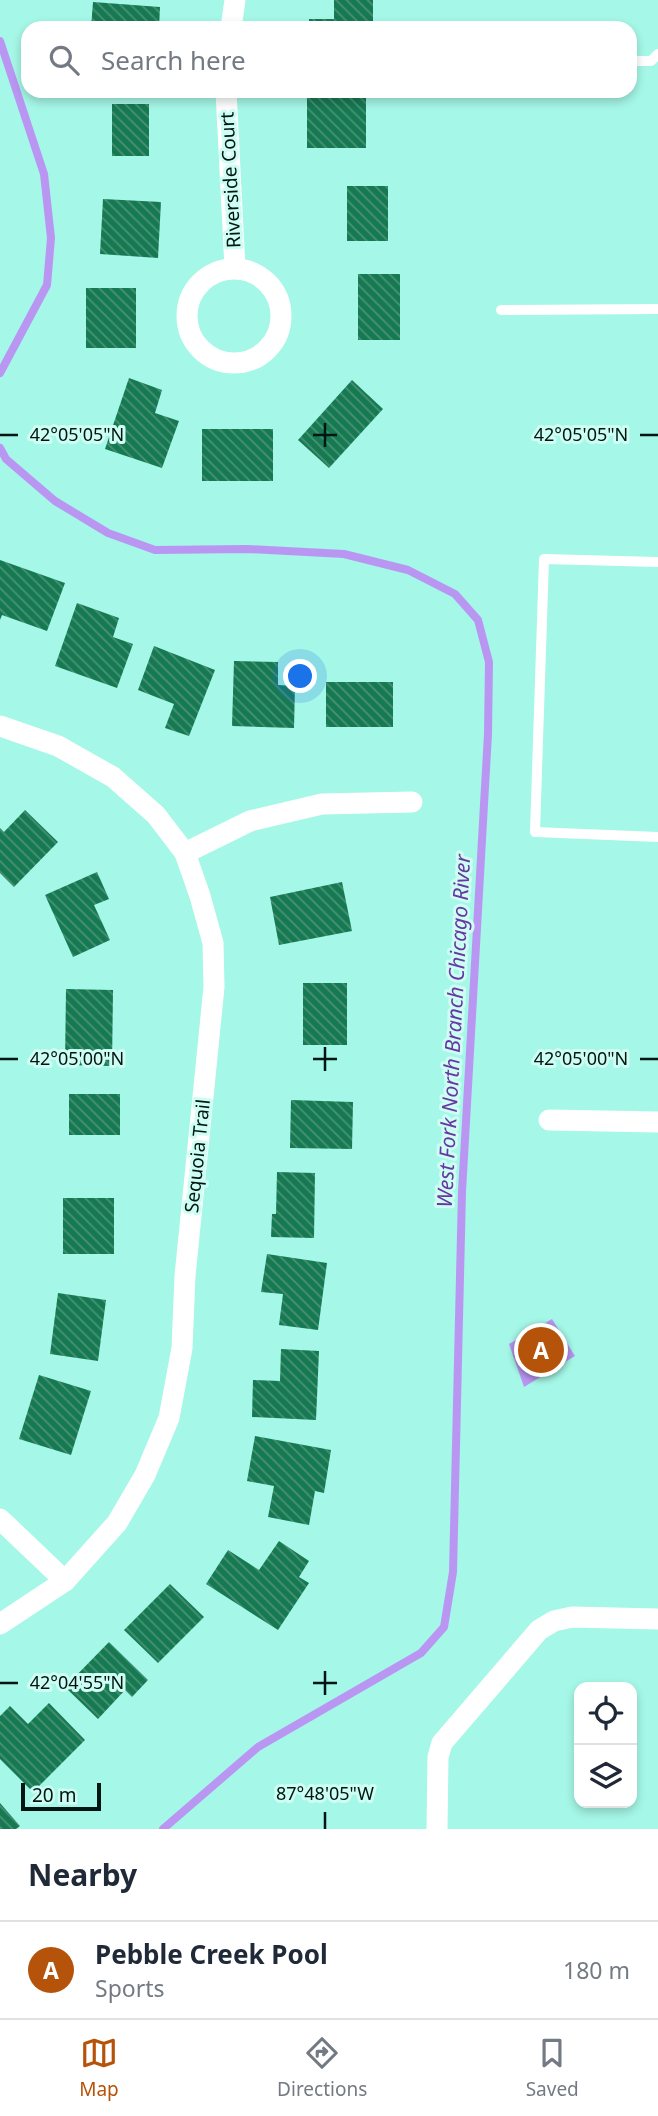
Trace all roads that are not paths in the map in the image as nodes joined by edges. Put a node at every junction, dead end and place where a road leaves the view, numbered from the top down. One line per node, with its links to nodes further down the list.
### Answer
1 (235, 0): 2 (street)
2 (232, 21)
3 (658, 54): 4 (lane)
4 (637, 61)
5 (226, 98): 6 (street, Riverside Court)
6 (235, 268): 6 (street, Riverside Court)
7 (658, 309): 8 (lane)
8 (501, 310)
9 (658, 562): 12 (lane)
10 (0, 726): 13 (street, Sequoia Trail)
11 (412, 802): 13 (street)
12 (658, 837)
13 (185, 853): 17 (street, Sequoia Trail)
14 (549, 1120): 15 (street)
15 (658, 1122)
16 (0, 1519): 17 (street)
17 (65, 1581): 19 (street, Sequoia Trail)
18 (658, 1619): 20 (street)
19 (0, 1624)
20 (437, 1829)

